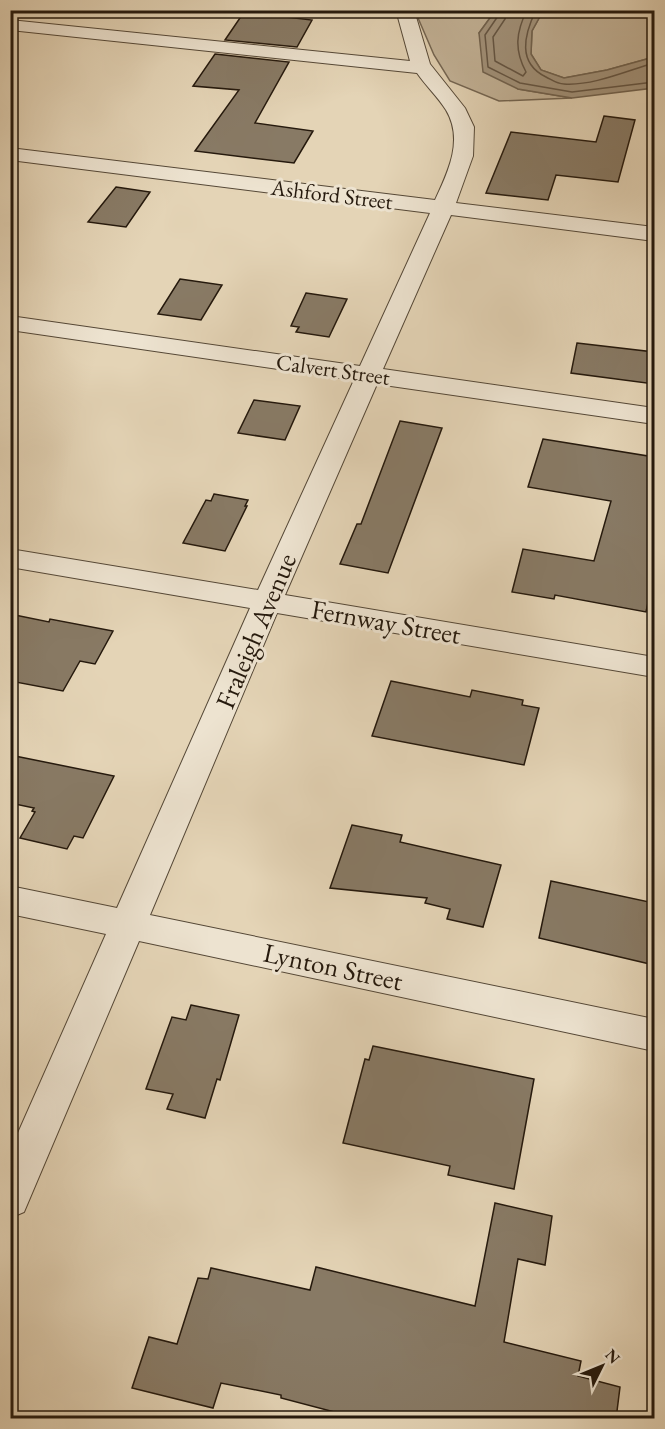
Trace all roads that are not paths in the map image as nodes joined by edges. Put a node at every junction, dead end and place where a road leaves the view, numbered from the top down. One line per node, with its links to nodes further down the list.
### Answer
1 (405, 10): 3 (street)
2 (10, 25): 3 (street)
3 (424, 68): 5 (street, Fraleigh Avenue)
4 (10, 154): 5 (street, Ashford Street)
5 (443, 208): 6 (street, Ashford Street); 8 (street, Fraleigh Avenue)
6 (654, 234)
7 (10, 323): 8 (street, Calvert Street)
8 (368, 374): 9 (street, Calvert Street); 11 (street, Fraleigh Avenue)
9 (654, 416)
10 (10, 558): 11 (street, Fernway Street)
11 (267, 602): 12 (street, Fernway Street); 14 (street, Fraleigh Avenue)
12 (654, 667)
13 (10, 900): 14 (street, Lynton Street)
14 (129, 924): 15 (street, Lynton Street); 16 (street, Fraleigh Avenue)
15 (654, 1035)
16 (10, 1199)

